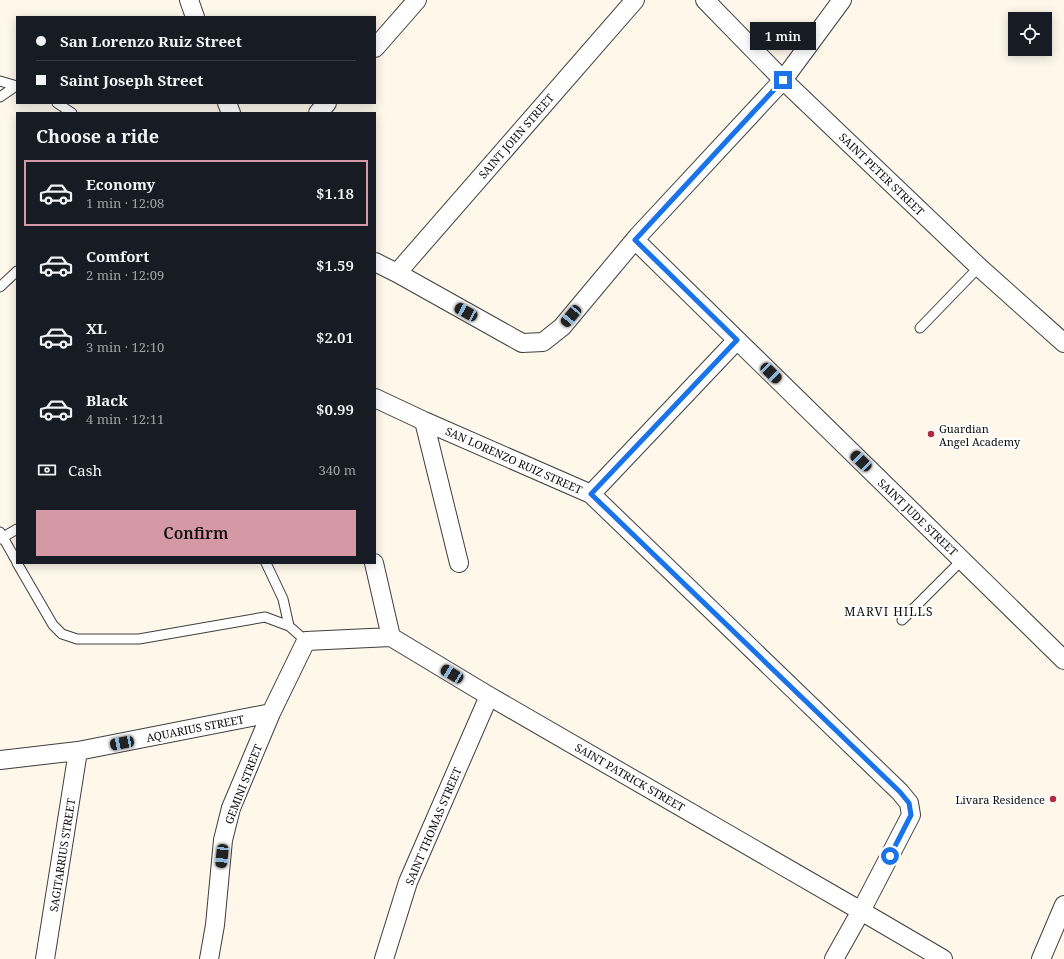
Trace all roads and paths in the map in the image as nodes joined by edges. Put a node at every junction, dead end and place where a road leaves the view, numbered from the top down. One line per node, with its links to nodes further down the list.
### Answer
1 (417, 0): 5 (street)
2 (635, 0): 18 (street, SAINT JOHN STREET)
3 (705, 0): 6 (street, SAINT PETER STREET)
4 (842, 0): 6 (street)
5 (376, 47)
6 (783, 80): 14 (street); 16 (street, SAINT PETER STREET)
7 (0, 81): 8 (lane)
8 (16, 86): 9 (lane)
9 (0, 97)
10 (58, 104): 12 (lane)
11 (326, 104): 13 (street)
12 (70, 112)
13 (319, 112)
14 (635, 240): 18 (street); 21 (street, SAINT JUDE STREET)
15 (376, 262): 18 (street)
16 (979, 267): 20 (lane); 22 (street, SAINT PETER STREET)
17 (16, 272): 19 (lane)
18 (397, 273)
19 (0, 287)
20 (920, 328)
21 (737, 340): 25 (street); 28 (street, SAINT JUDE STREET)
22 (1064, 343)
23 (376, 398): 24 (street, SAN LORENZO RUIZ STREET)
24 (424, 421): 25 (street, SAN LORENZO RUIZ STREET); 33 (street)
25 (591, 494): 44 (street, SAN LORENZO RUIZ STREET)
26 (16, 529): 27 (lane)
27 (1, 536): 29 (lane)
28 (962, 560): 34 (lane); 38 (street, SAINT JUDE STREET)
29 (16, 561)
30 (18, 564): 35 (lane)
31 (266, 564): 35 (lane)
32 (374, 564): 36 (street)
33 (459, 564)
34 (902, 620)
35 (289, 626): 37 (lane)
36 (390, 637): 37 (street); 39 (street, SAINT PATRICK STREET)
37 (306, 641): 40 (street, GEMINI STREET)
38 (1064, 660)
39 (489, 696): 44 (street, SAINT PATRICK STREET); 45 (street, SAINT THOMAS STREET)
40 (271, 713): 41 (street, AQUARIUS STREET); 47 (street, GEMINI STREET)
41 (78, 751): 42 (street, AQUARIUS STREET); 46 (street, SAGITARRIUS STREET)
42 (0, 760)
43 (1064, 905): 50 (street)
44 (861, 911): 48 (street, SAN LORENZO RUIZ STREET); 49 (street, SAINT PATRICK STREET)
45 (387, 958)
46 (46, 959)
47 (209, 959)
48 (834, 959)
49 (943, 959)
50 (1041, 959)

